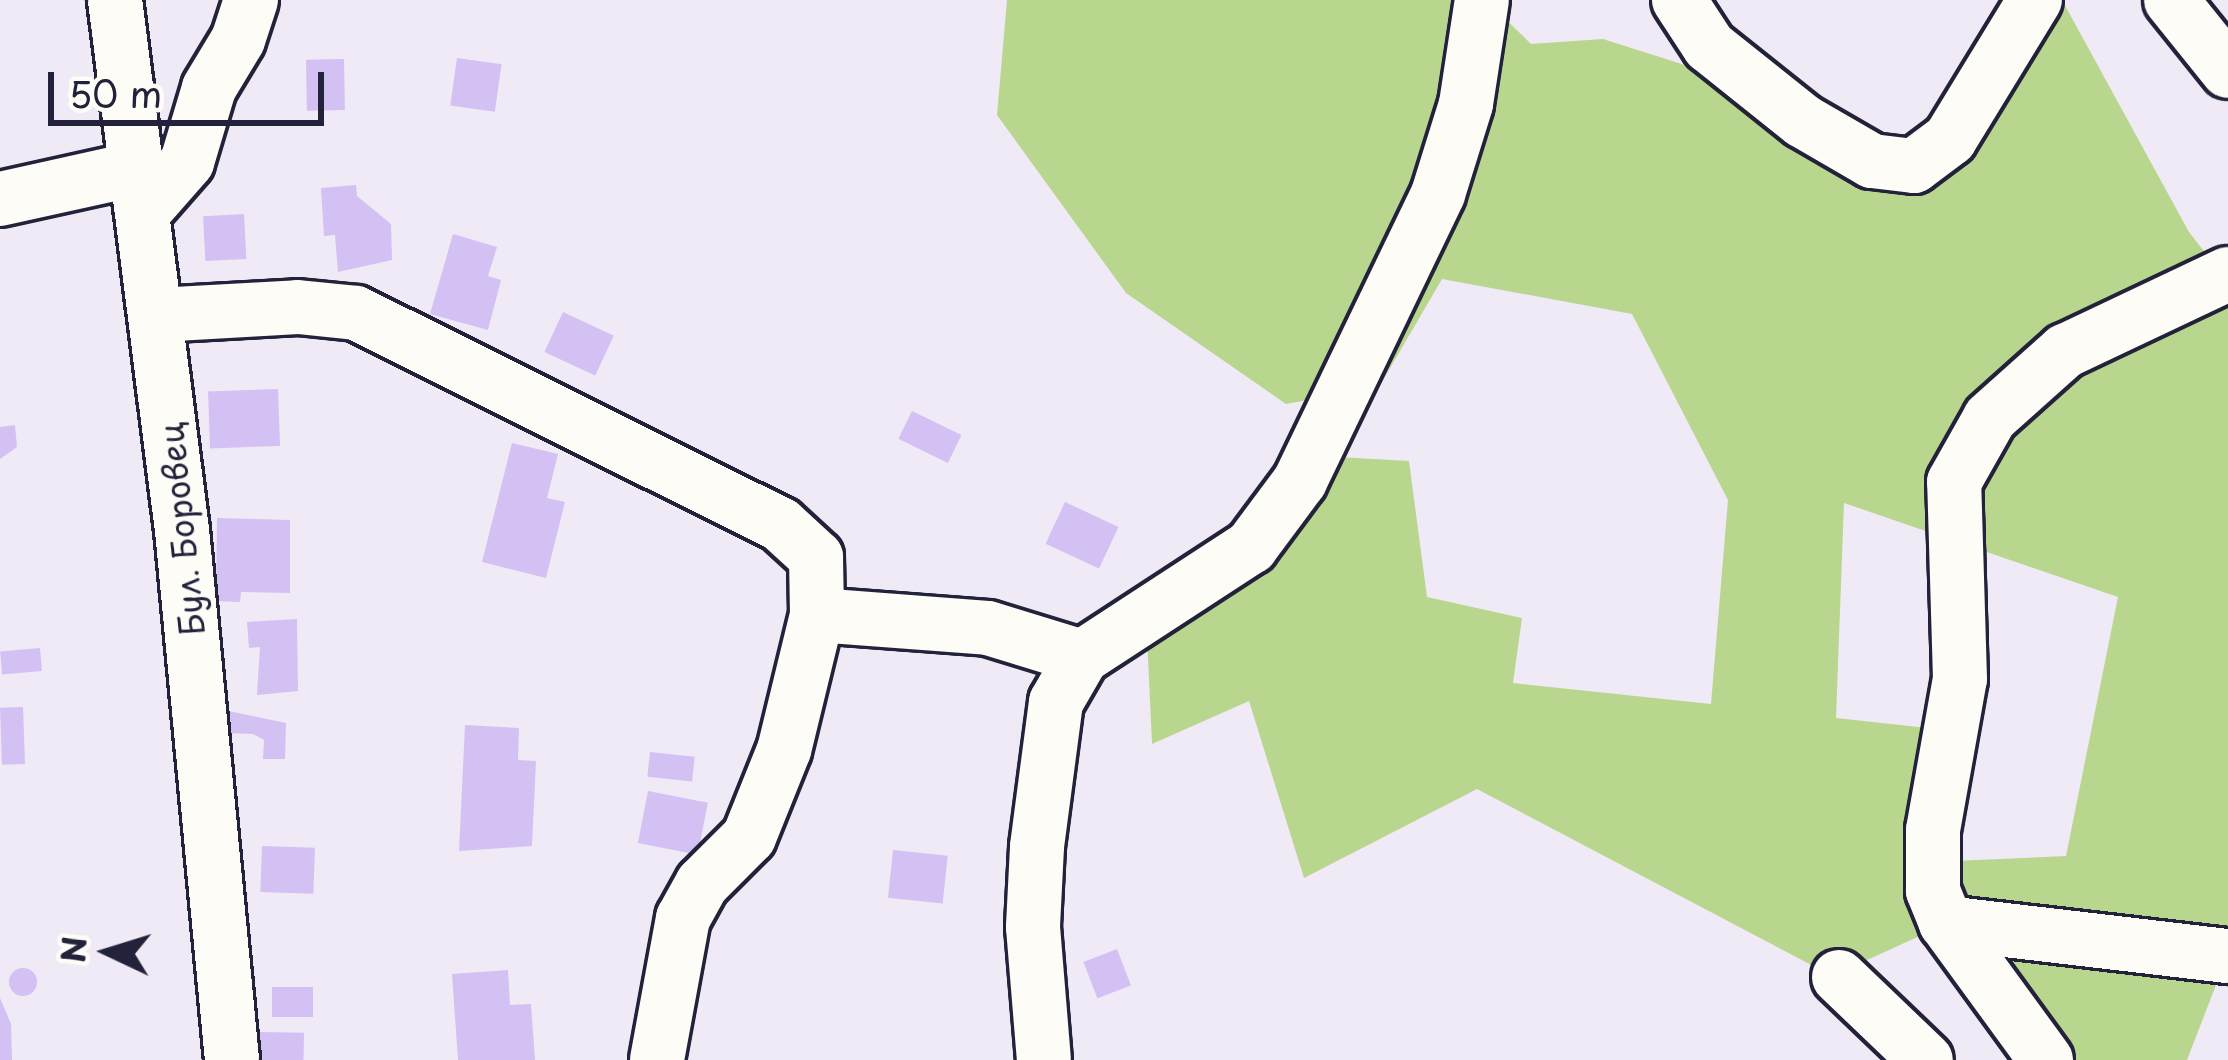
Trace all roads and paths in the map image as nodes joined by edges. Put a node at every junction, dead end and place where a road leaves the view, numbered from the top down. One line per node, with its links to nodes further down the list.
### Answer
1 (115, 0): 8 (street, Бул. Боровец)
2 (251, 0): 8 (street)
3 (1482, 0): 13 (street)
4 (1679, 0): 5 (street)
5 (2035, 0)
6 (2171, 0): 7 (street)
7 (2228, 71)
8 (142, 189): 9 (street); 11 (street, Бул. Боровец)
9 (0, 199)
10 (2228, 274): 14 (street)
11 (157, 315): 12 (street); 17 (street, Бул. Боровец)
12 (817, 615): 13 (street); 18 (street)
13 (1082, 657): 19 (street)
14 (1946, 923): 15 (street); 21 (street)
15 (2228, 956)
16 (1839, 977): 20 (street)
17 (232, 1060)
18 (657, 1060)
19 (1044, 1060)
20 (1926, 1060)
21 (2046, 1060)

